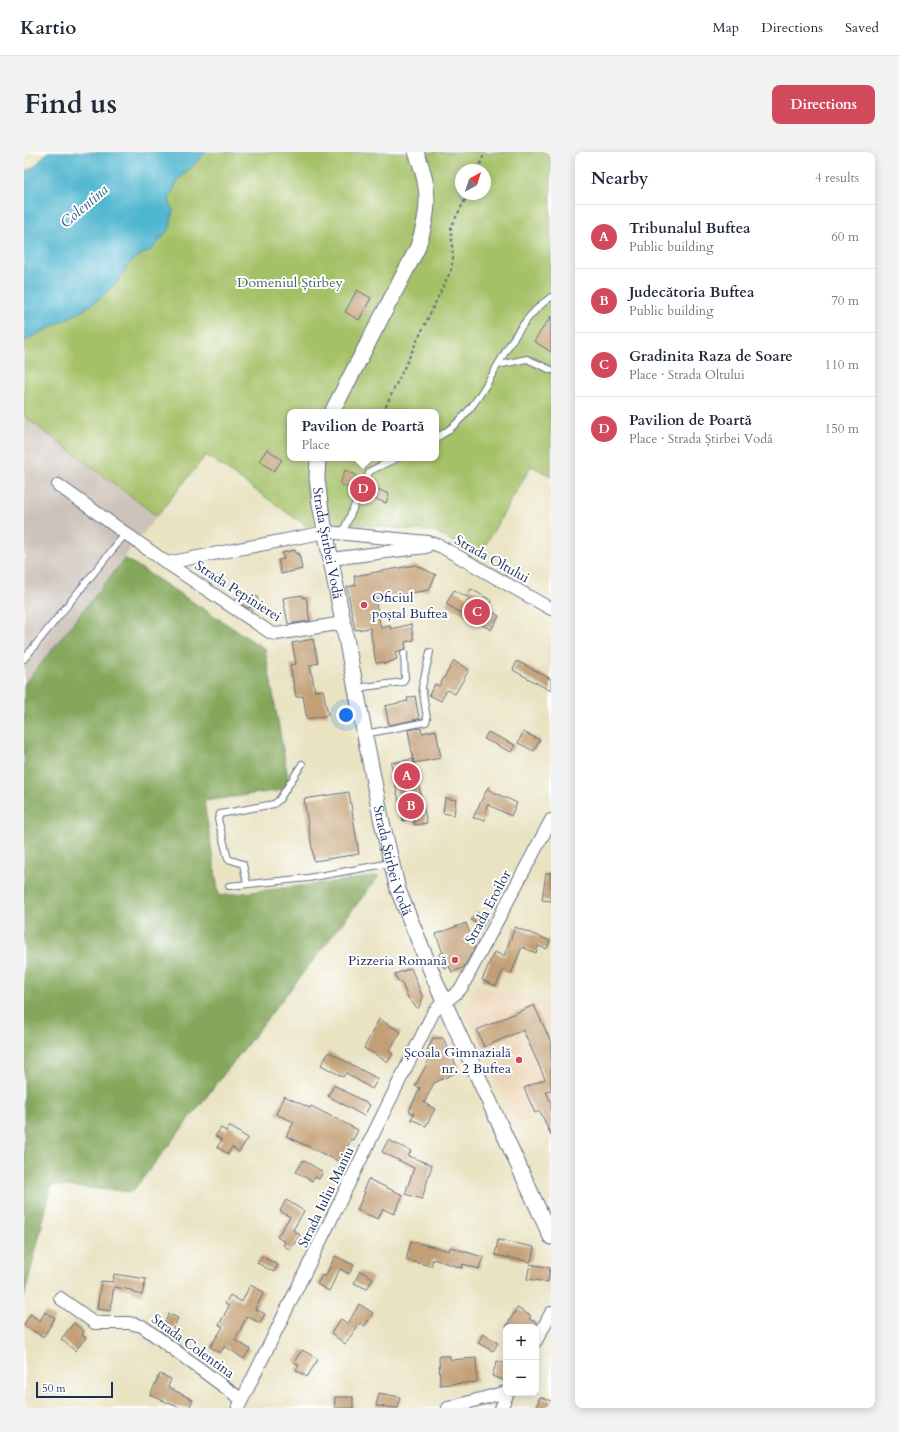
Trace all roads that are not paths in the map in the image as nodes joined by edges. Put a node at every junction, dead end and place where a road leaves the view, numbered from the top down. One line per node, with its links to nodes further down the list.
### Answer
1 (416, 152): 5 (street)
2 (551, 297): 3 (lane)
3 (498, 365): 4 (lane); 6 (lane)
4 (551, 370)
5 (334, 409)
6 (439, 436)
7 (318, 461): 12 (street, Strada Știrbei Vodă)
8 (391, 461): 9 (lane)
9 (364, 484)
10 (58, 485): 13 (street, Strada Pepinierei)
11 (360, 493): 14 (lane)
12 (326, 532): 14 (street, Strada Oltului); 16 (street, Strada Știrbei Vodă); 17 (street, Strada Pepinierei)
13 (126, 533): 17 (street, Strada Pepinierei); 22 (lane)
14 (342, 534): 15 (street, Strada Oltului)
15 (440, 546): 16 (street, Strada Oltului); 18 (street, Strada Oltului)
16 (331, 559): 19 (street, Strada Știrbei Vodă)
17 (167, 563): 19 (street, Strada Pepinierei)
18 (551, 608)
19 (343, 623): 23 (street, Strada Știrbei Vodă)
20 (430, 652): 24 (lane)
21 (404, 653): 23 (lane)
22 (24, 659)
23 (356, 688): 24 (street, Strada Știrbei Vodă)
24 (365, 734): 27 (street, Strada Știrbei Vodă)
25 (302, 764): 28 (lane)
26 (551, 820): 30 (street, Strada Eroilor)
27 (391, 863): 28 (lane); 30 (street, Strada Știrbei Vodă)
28 (247, 884): 29 (lane)
29 (229, 886)
30 (444, 1002): 31 (street, Strada Știrbei Vodă); 37 (street, Strada Iuliu Maniu)
31 (551, 1237)
32 (60, 1298): 37 (street, Strada Colentina)
33 (551, 1312): 34 (street)
34 (539, 1335)
35 (503, 1393): 38 (street)
36 (506, 1396): 39 (street)
37 (240, 1404)
38 (448, 1408)
39 (501, 1408)

